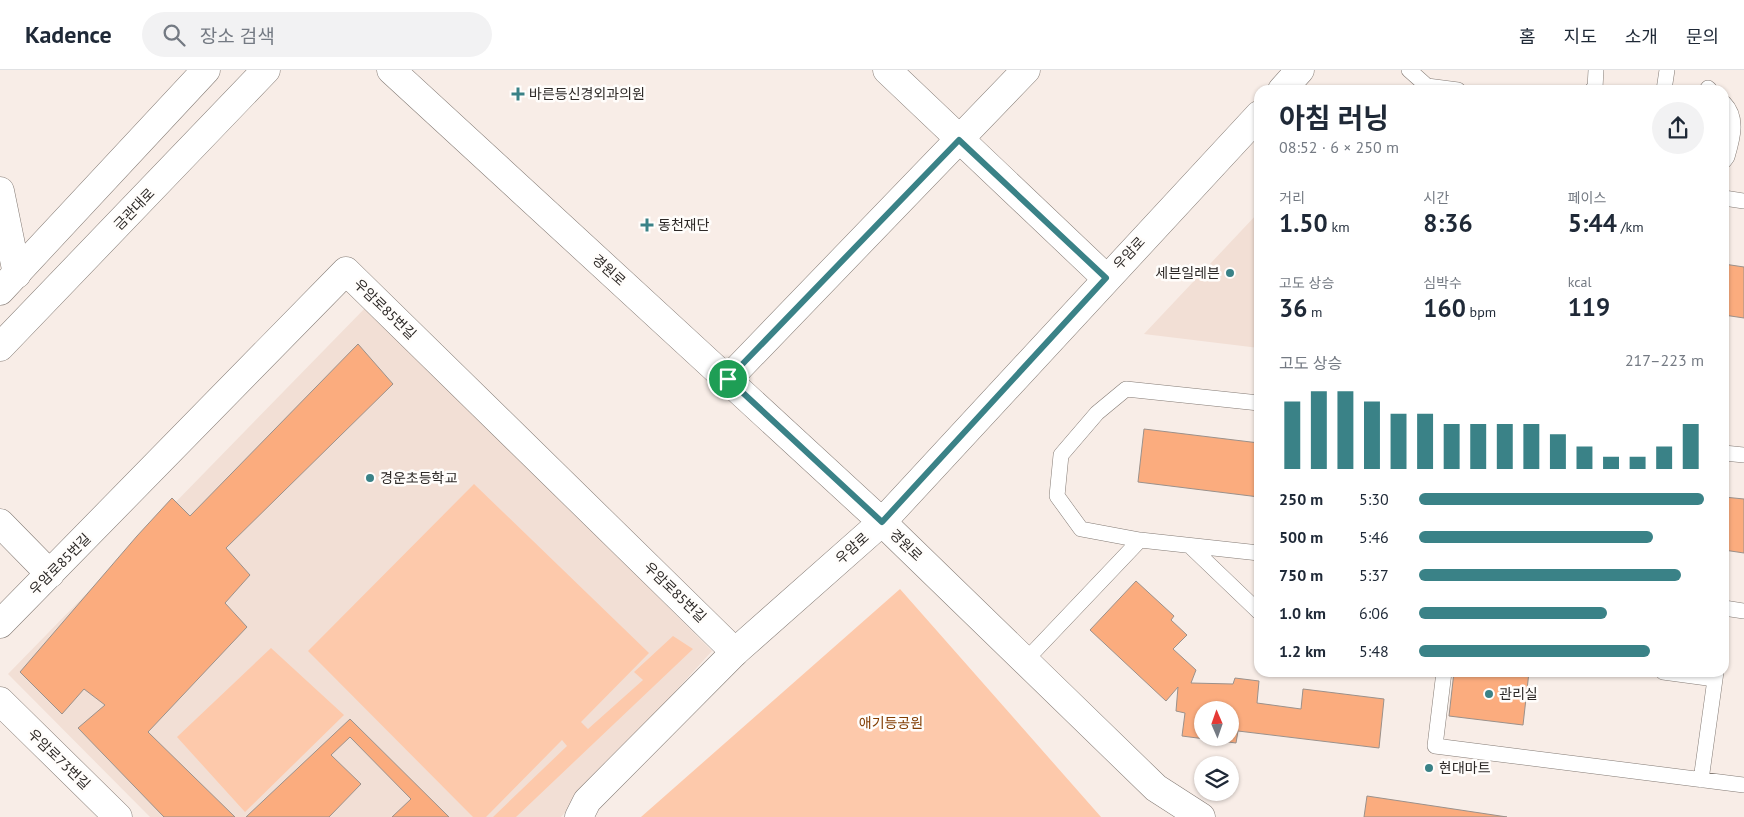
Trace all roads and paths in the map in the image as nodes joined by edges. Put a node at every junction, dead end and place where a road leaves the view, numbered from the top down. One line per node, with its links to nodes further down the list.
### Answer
1 (206, 70): 22 (street)
2 (266, 70): 23 (street, 금관대로)
3 (390, 70): 24 (street, 경원로)
4 (887, 70): 16 (street)
5 (1026, 70): 16 (street)
6 (1300, 70): 10 (street)
7 (1408, 70): 11 (lane)
8 (1596, 70): 12 (lane)
9 (1667, 70): 13 (lane)
10 (1286, 85)
11 (1426, 85)
12 (1595, 85)
13 (1665, 85)
14 (1729, 113): 17 (lane)
15 (1254, 120): 21 (street, 우암로)
16 (959, 140): 21 (street); 24 (street)
17 (1729, 150)
18 (0, 191): 22 (street)
19 (1729, 199): 20 (lane)
20 (1744, 201)
21 (1106, 278): 28 (street, 우암로)
22 (8, 282)
23 (0, 347)
24 (728, 379): 28 (street, 경원로)
25 (1254, 402): 30 (lane)
26 (1729, 453): 27 (lane)
27 (1744, 455)
28 (882, 522): 38 (street, 우암로); 39 (street, 경원로)
29 (0, 523): 33 (street)
30 (1140, 540): 31 (lane); 39 (lane)
31 (1190, 546): 32 (lane); 34 (lane)
32 (1254, 552)
33 (50, 574): 37 (street, 우암로85번길); 38 (street, 우암로85번길)
34 (1254, 607)
35 (1744, 611): 36 (lane)
36 (1729, 612)
37 (0, 624)
38 (735, 652): 46 (street, 우암로)
39 (1025, 661): 47 (street, 경원로)
40 (1443, 677): 43 (lane)
41 (1716, 677): 43 (lane)
42 (0, 701): 45 (street, 우암로73번길)
43 (1701, 780): 44 (lane)
44 (1744, 786)
45 (118, 817)
46 (579, 817)
47 (1201, 817)

